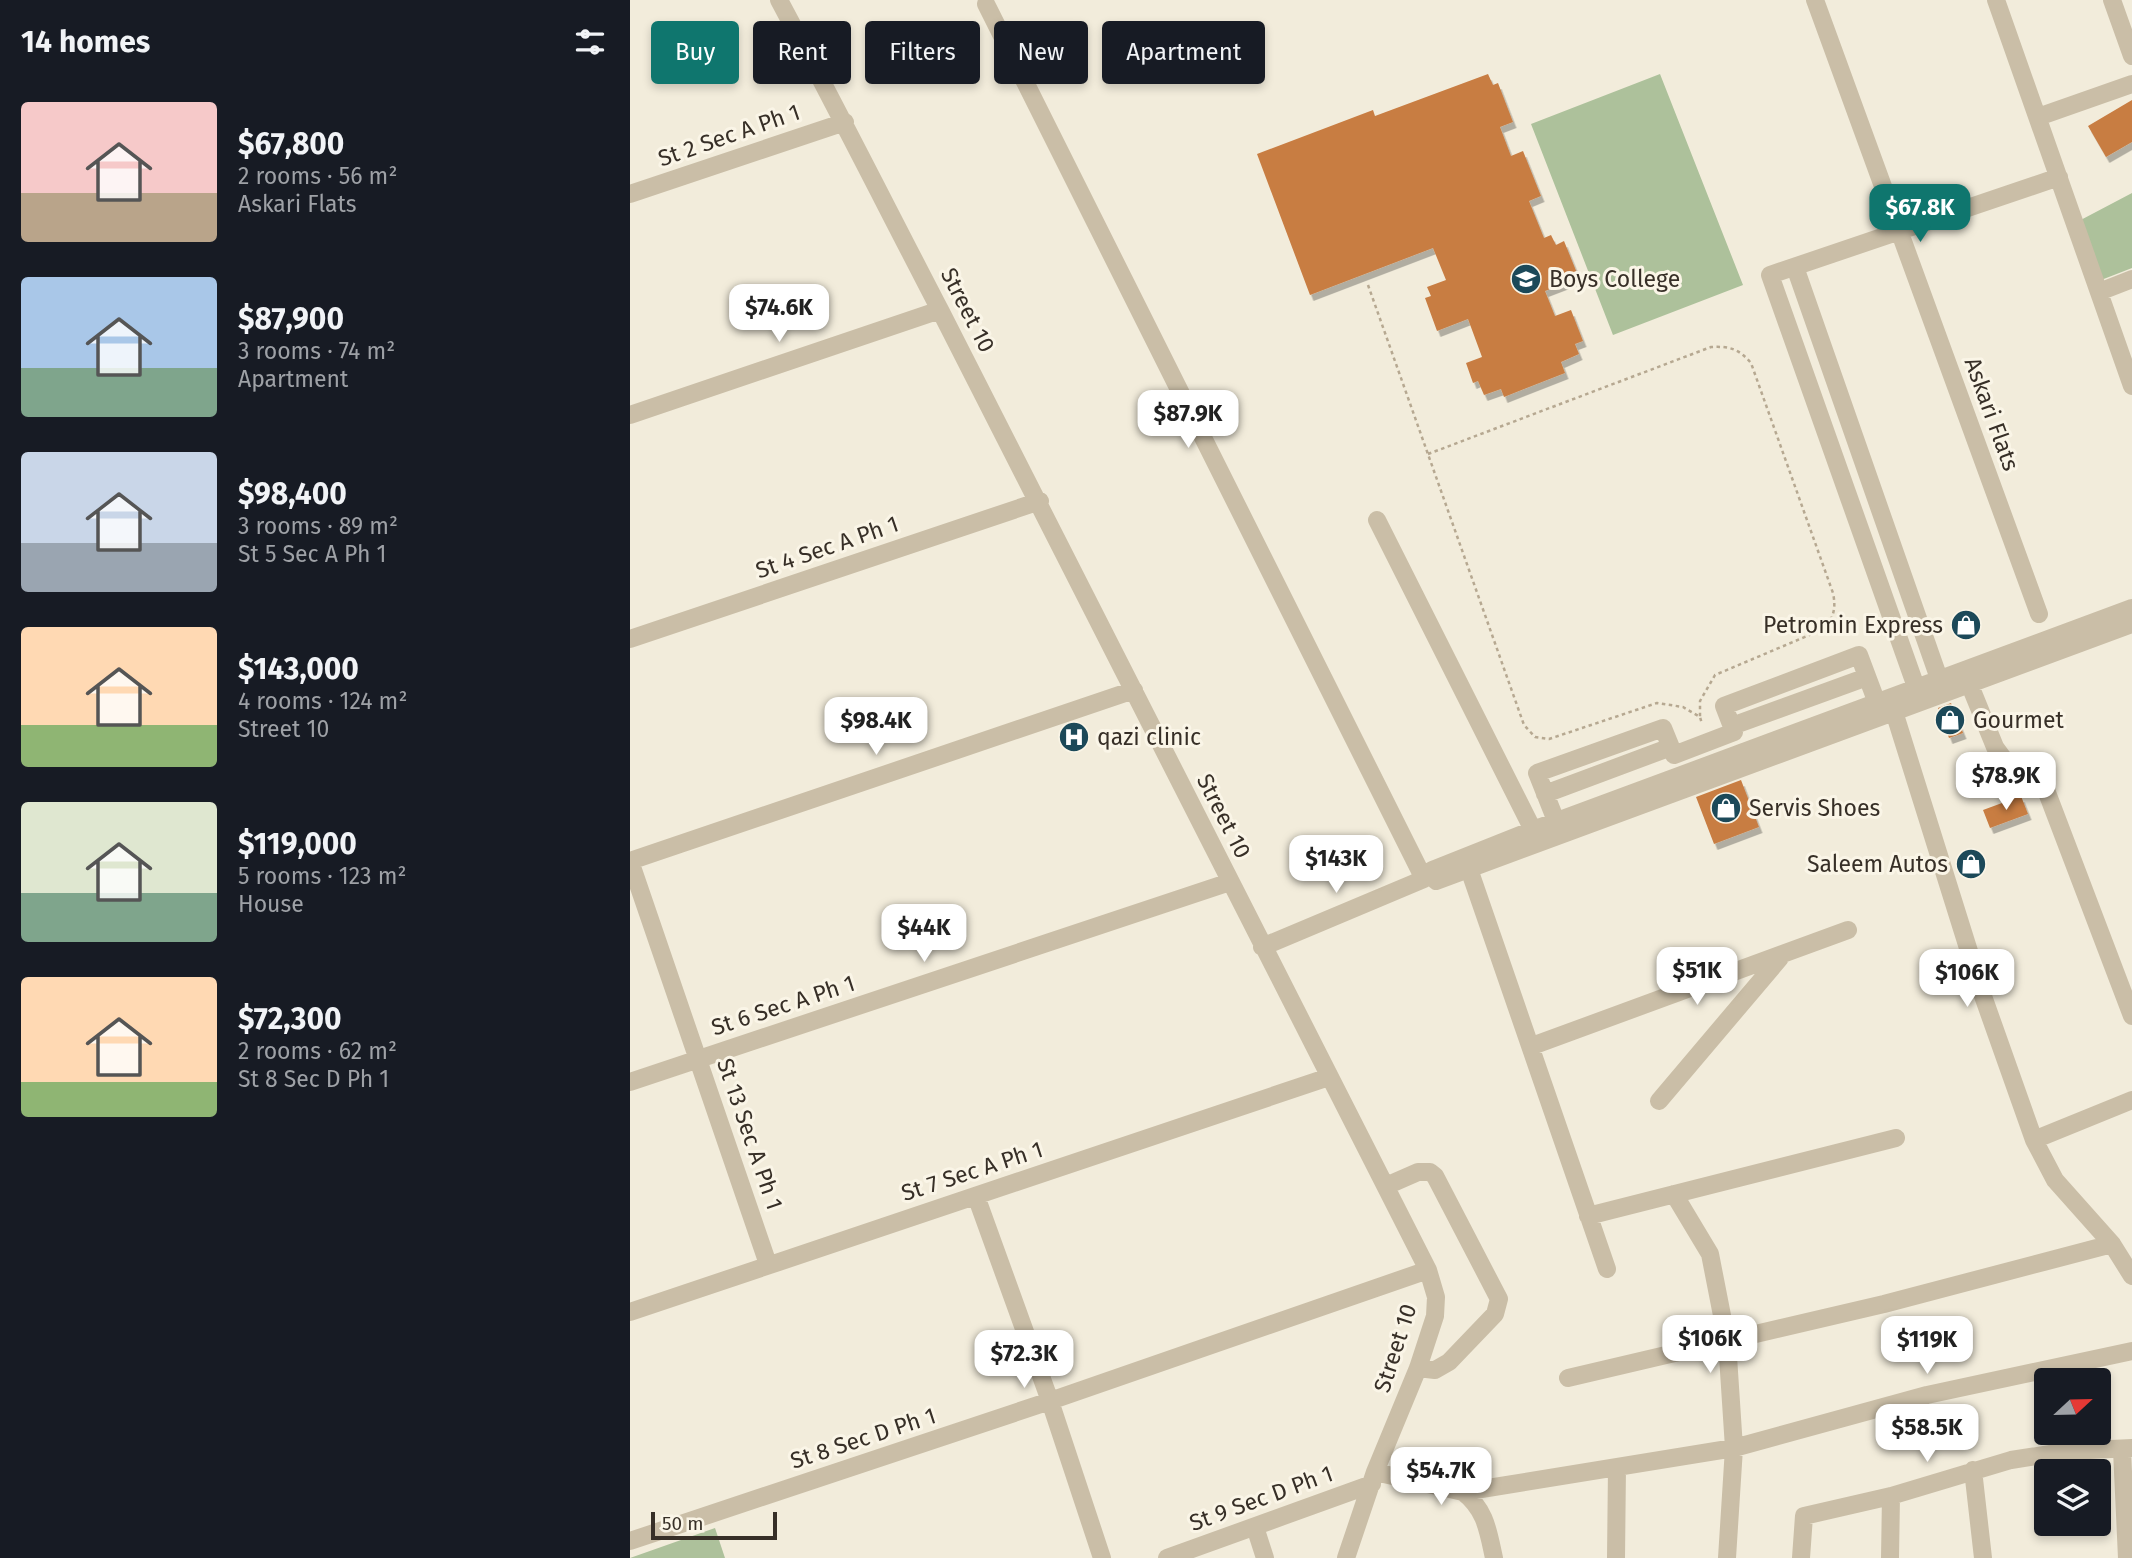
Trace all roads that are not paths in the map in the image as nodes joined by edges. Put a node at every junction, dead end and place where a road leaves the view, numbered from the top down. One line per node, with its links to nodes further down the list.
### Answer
1 (779, 0): 9 (street, Street 10)
2 (1815, 0): 12 (street, Askari Flats)
3 (1996, 0): 8 (street)
4 (2112, 0): 6 (street)
5 (986, 4): 38 (street)
6 (2132, 56)
7 (2132, 84): 8 (street)
8 (2038, 117): 10 (street)
9 (845, 122): 11 (street, St 2 Sec A Ph 1); 16 (street, Street 10)
10 (2059, 177): 12 (street); 15 (street)
11 (630, 194)
12 (1900, 230): 13 (street); 24 (street, Askari Flats)
13 (1795, 267): 19 (street); 20 (street)
14 (2132, 279): 15 (street)
15 (2099, 292): 17 (street)
16 (940, 310): 18 (street); 21 (street, Street 10)
17 (2132, 386)
18 (630, 415)
19 (1865, 468): 20 (street); 28 (street)
20 (1842, 477): 30 (street)
21 (1040, 502): 26 (street, St 4 Sec A Ph 1); 29 (street, Street 10)
22 (1377, 520): 35 (street)
23 (2132, 608): 28 (street)
24 (2039, 614)
25 (2132, 624): 27 (street)
26 (630, 639)
27 (1969, 683): 28 (street); 43 (street)
28 (1942, 687): 30 (street)
29 (1134, 690): 36 (street); 39 (street, Street 10)
30 (1919, 695): 31 (street)
31 (1887, 704): 32 (street); 33 (street); 51 (street)
32 (1708, 741): 33 (street); 34 (street)
33 (1718, 768): 34 (street)
34 (1559, 828): 35 (street); 37 (street)
35 (1533, 830): 38 (street)
36 (630, 861): 45 (street, St 13 Sec A Ph 1)
37 (1469, 869): 38 (street); 44 (street)
38 (1424, 879): 41 (street)
39 (1230, 883): 41 (street, Street 10); 45 (street, St 6 Sec A Ph 1)
40 (1848, 930): 42 (street)
41 (1262, 947): 46 (street, Street 10)
42 (1782, 956): 44 (street); 49 (street)
43 (2132, 1016)
44 (1532, 1046): 55 (street)
45 (699, 1059): 47 (street, St 6 Sec A Ph 1); 57 (street, St 13 Sec A Ph 1)
46 (1329, 1077): 52 (street, Street 10); 54 (street, St 7 Sec A Ph 1)
47 (630, 1082)
48 (2132, 1100): 51 (street)
49 (1659, 1101)
50 (1896, 1138): 53 (street)
51 (2034, 1140): 56 (street)
52 (1386, 1186): 58 (street, Street 10); 64 (street)
53 (1674, 1194): 55 (street); 62 (street)
54 (976, 1196): 57 (street, St 7 Sec A Ph 1); 66 (street)
55 (1588, 1216): 59 (street)
56 (2112, 1244): 60 (street); 62 (street)
57 (768, 1264): 61 (street, St 7 Sec A Ph 1)
58 (1428, 1269): 64 (street, Street 10); 66 (street, St 8 Sec D Ph 1)
59 (1607, 1269)
60 (2132, 1276)
61 (630, 1312)
62 (1727, 1341): 65 (street); 67 (street)
63 (2132, 1350): 67 (street)
64 (1418, 1368): 71 (street, Street 10)
65 (1568, 1378)
66 (1050, 1401): 75 (street, St 8 Sec D Ph 1); 76 (street)
67 (1734, 1448): 69 (street); 82 (street)
68 (2127, 1449): 70 (street); 86 (street)
69 (1618, 1467): 72 (street); 81 (street)
70 (1973, 1470): 73 (street); 85 (street)
71 (1373, 1478): 72 (street); 74 (street, St 9 Sec D Ph 1); 79 (street, Street 10)
72 (1464, 1492): 80 (street)
73 (1891, 1496): 83 (street); 84 (street)
74 (1255, 1527): 77 (street, St 9 Sec D Ph 1); 78 (street)
75 (630, 1541)
76 (1102, 1558)
77 (1167, 1558)
78 (1265, 1558)
79 (1346, 1558)
80 (1494, 1558)
81 (1616, 1558)
82 (1727, 1558)
83 (1801, 1558)
84 (1890, 1558)
85 (1983, 1558)
86 (2127, 1558)

